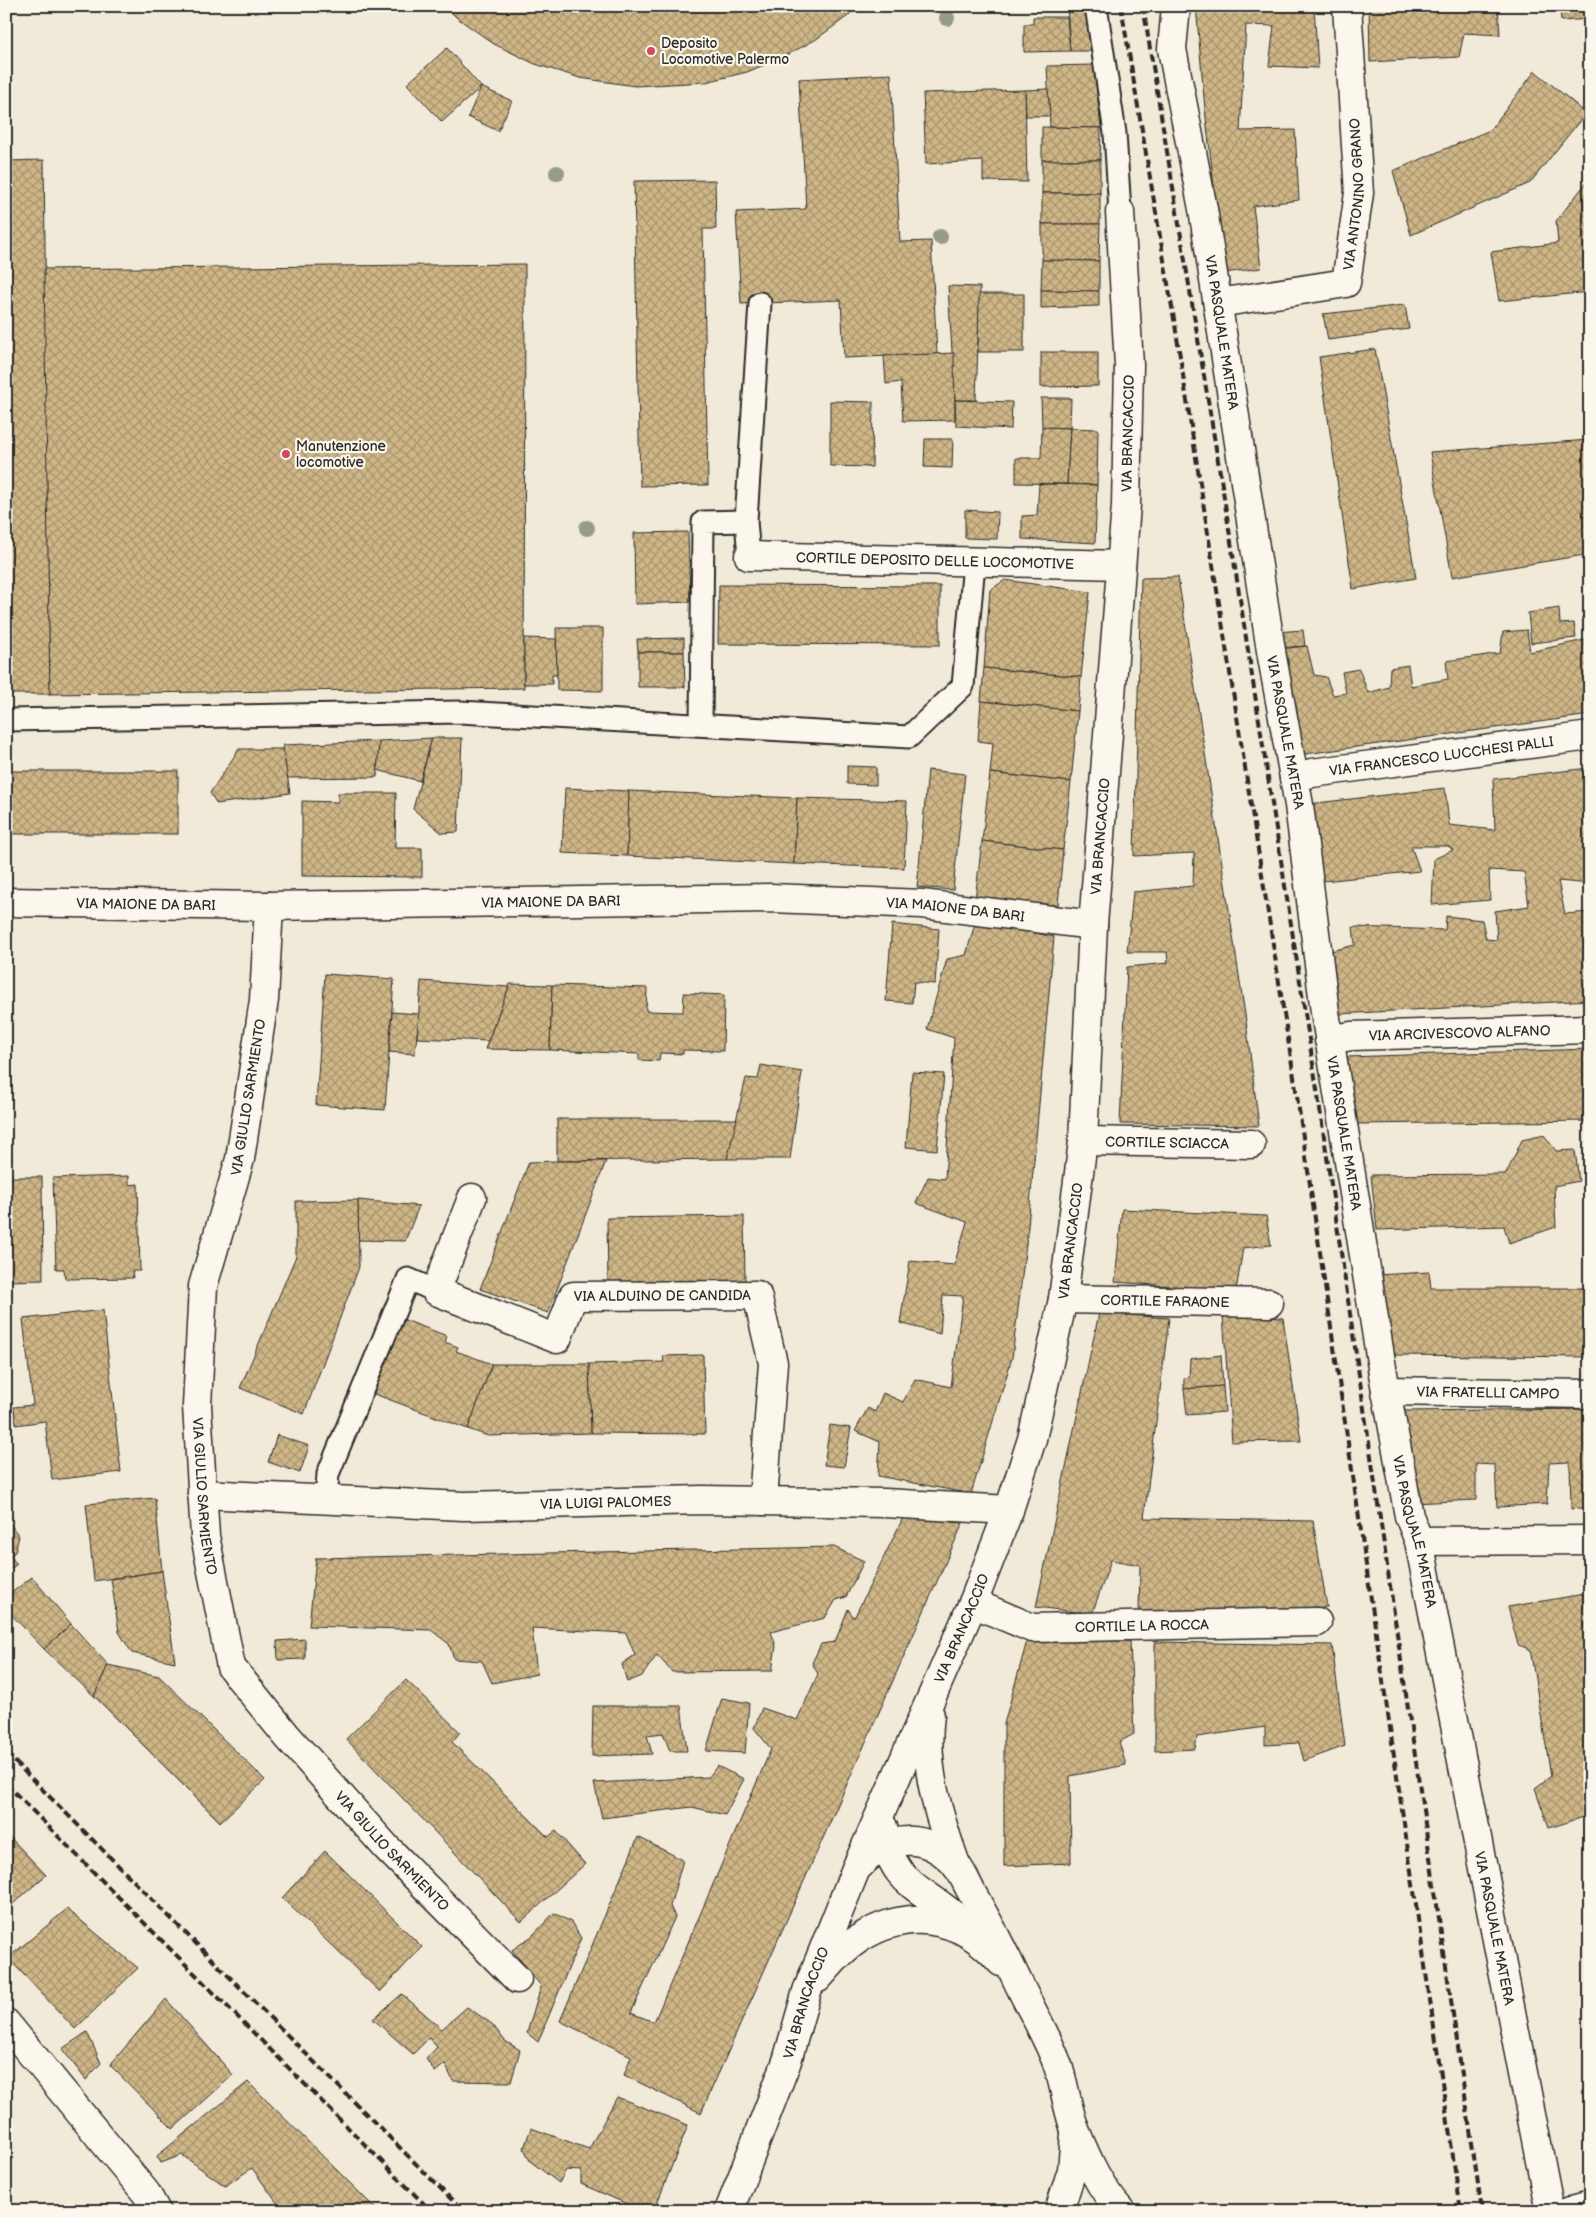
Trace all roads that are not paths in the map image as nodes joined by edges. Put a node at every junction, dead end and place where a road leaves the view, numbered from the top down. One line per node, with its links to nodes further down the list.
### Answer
1 (1096, 6): 4 (lane)
2 (1176, 6): 6 (street, VIA PASQUALE MATERA)
3 (1347, 6): 6 (street, VIA ANTONINO GRANO)
4 (1120, 212): 10 (street, VIA BRANCACCIO)
5 (760, 303): 7 (lane)
6 (1218, 303): 14 (street, VIA PASQUALE MATERA)
7 (746, 521): 8 (lane); 12 (lane)
8 (749, 556): 9 (street, CORTILE DEPOSITO DELLE LOCOMOTIVE)
9 (974, 563): 10 (street, CORTILE DEPOSITO DELLE LOCOMOTIVE); 12 (lane)
10 (1121, 565): 17 (street, VIA BRANCACCIO)
11 (6, 720): 12 (lane)
12 (701, 725)
13 (1590, 736): 14 (street, VIA FRANCESCO LUCCHESI PALLI)
14 (1294, 777): 19 (street, VIA PASQUALE MATERA)
15 (6, 902): 16 (street, VIA MAIONE DA BARI)
16 (268, 906): 17 (street, VIA MAIONE DA BARI); 28 (street, VIA GIULIO SARMIENTO)
17 (1093, 925): 20 (street, VIA BRANCACCIO)
18 (1590, 1029): 19 (street, VIA ARCIVESCOVO ALFANO)
19 (1329, 1040): 26 (street, VIA PASQUALE MATERA)
20 (1083, 1141): 21 (street, CORTILE SCIACCA); 24 (street, VIA BRANCACCIO)
21 (1251, 1144)
22 (472, 1198): 23 (street)
23 (436, 1292): 29 (lane); 30 (street, VIA ALDUINO DE CANDIDA)
24 (1063, 1298): 25 (street, CORTILE FARAONE); 31 (street, VIA BRANCACCIO)
25 (1269, 1303)
26 (1386, 1391): 27 (street, VIA FRATELLI CAMPO); 33 (street, VIA PASQUALE MATERA)
27 (1590, 1394)
28 (202, 1494): 29 (street, VIA LUIGI PALOMES); 42 (street, VIA GIULIO SARMIENTO)
29 (326, 1500): 30 (street, VIA LUIGI PALOMES)
30 (763, 1502): 31 (street, VIA LUIGI PALOMES)
31 (1009, 1510): 34 (street, VIA BRANCACCIO)
32 (1590, 1540): 33 (street)
33 (1419, 1542): 52 (street, VIA PASQUALE MATERA)
34 (973, 1602): 35 (street, CORTILE LA ROCCA); 36 (street, VIA BRANCACCIO)
35 (1317, 1622)
36 (936, 1685): 37 (street, VIA BRANCACCIO); 39 (street)
37 (886, 1798): 38 (street); 40 (street, VIA BRANCACCIO)
38 (885, 1844): 39 (street); 40 (street); 41 (street)
39 (957, 1867): 43 (street)
40 (855, 1871): 44 (street, VIA BRANCACCIO)
41 (977, 1938): 43 (street); 44 (street)
42 (517, 1979)
43 (1018, 1983): 46 (street)
44 (807, 1991): 49 (street, VIA BRANCACCIO)
45 (6, 2023): 48 (street)
46 (1075, 2130): 50 (street); 51 (street)
47 (1590, 2206): 53 (street)
48 (156, 2211)
49 (729, 2211)
50 (1059, 2211)
51 (1121, 2211)
52 (1550, 2211)
53 (1570, 2211)

